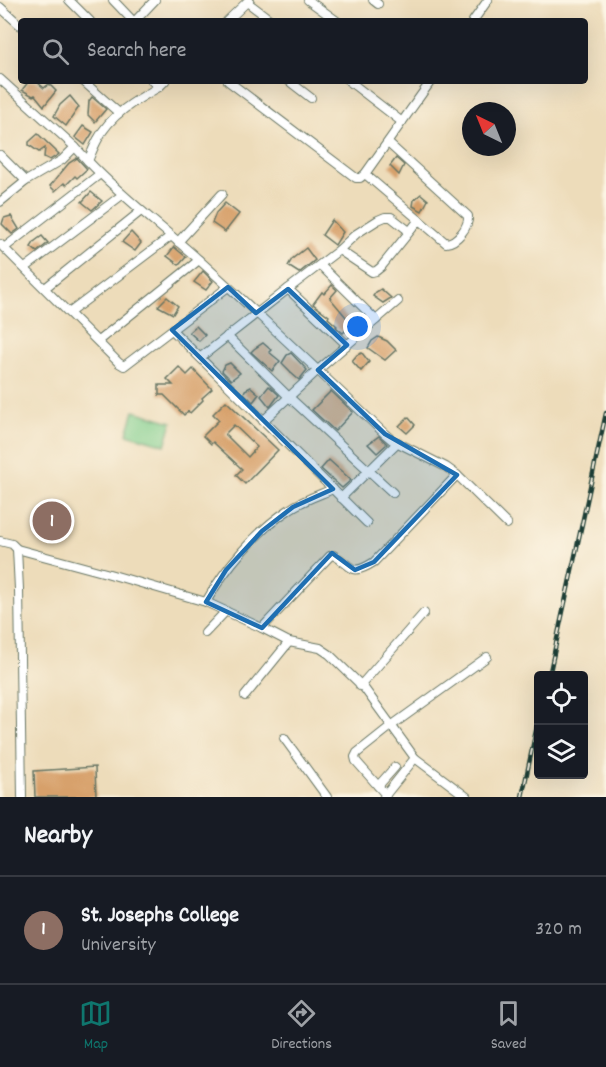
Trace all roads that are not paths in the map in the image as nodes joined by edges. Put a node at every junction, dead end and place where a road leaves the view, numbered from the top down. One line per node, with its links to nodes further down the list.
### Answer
1 (69, 0): 8 (street)
2 (113, 0): 9 (street)
3 (155, 0): 10 (street)
4 (308, 0): 13 (street)
5 (488, 0): 14 (street)
6 (248, 1): 11 (street); 12 (street)
7 (0, 7): 15 (street)
8 (87, 18)
9 (131, 18)
10 (137, 18)
11 (230, 18)
12 (268, 18)
13 (332, 18)
14 (475, 18)
15 (18, 23)
16 (0, 80): 27 (street)
17 (86, 84): 24 (street)
18 (158, 84): 24 (street)
19 (232, 84): 31 (street)
20 (293, 84): 23 (street)
21 (353, 84): 25 (street)
22 (429, 84): 25 (street)
23 (311, 98)
24 (119, 113): 29 (street)
25 (402, 122): 26 (street)
26 (388, 143): 31 (street); 37 (street)
27 (75, 147): 29 (street); 32 (street)
28 (0, 155): 32 (street)
29 (88, 161): 30 (street)
30 (100, 174): 34 (street); 41 (street)
31 (365, 174): 37 (street)
32 (26, 180): 35 (street)
33 (222, 194): 40 (street)
34 (122, 195): 36 (street); 45 (street)
35 (0, 202)
36 (141, 211): 39 (street); 47 (street)
37 (419, 220): 38 (street)
38 (409, 231): 42 (street); 42 (street)
39 (171, 236): 40 (street); 50 (street)
40 (178, 242): 43 (street)
41 (2, 246): 45 (street)
42 (339, 250): 44 (street)
43 (199, 260): 46 (street); 55 (street)
44 (320, 265): 48 (street); 52 (street)
45 (25, 268): 47 (street)
46 (228, 287): 51 (street); 53 (street)
47 (45, 288): 50 (street)
48 (288, 289): 51 (street); 56 (street)
49 (398, 301): 52 (street)
50 (69, 313): 55 (street)
51 (256, 313): 54 (street); 58 (street)
52 (376, 320): 56 (street)
53 (172, 330): 55 (street); 57 (street)
54 (227, 336): 57 (street); 59 (street)
55 (98, 341)
56 (347, 345): 58 (street)
57 (201, 357): 60 (street)
58 (318, 370): 59 (street); 61 (street)
59 (289, 397): 60 (street); 62 (street)
60 (263, 421): 64 (street)
61 (398, 442): 62 (street); 63 (street)
62 (369, 471): 65 (street); 66 (street)
63 (457, 476): 68 (street); 74 (street)
64 (333, 489): 66 (street); 71 (street)
65 (393, 493)
66 (341, 498): 67 (street)
67 (367, 523)
68 (507, 525)
69 (0, 541): 70 (street)
70 (17, 549): 71 (street); 86 (street)
71 (206, 602): 72 (street)
72 (226, 611): 74 (street); 75 (street)
73 (424, 613): 78 (street)
74 (262, 628): 76 (street)
75 (205, 633)
76 (289, 642): 78 (street); 79 (street)
77 (487, 657): 80 (street)
78 (360, 686): 80 (street)
79 (245, 696)
80 (391, 726): 82 (street); 84 (street)
81 (284, 738): 87 (street)
82 (415, 758): 85 (street); 88 (street)
83 (395, 767): 84 (street)
84 (378, 786): 85 (street)
85 (385, 796)
86 (22, 797)
87 (327, 797)
88 (467, 797)

